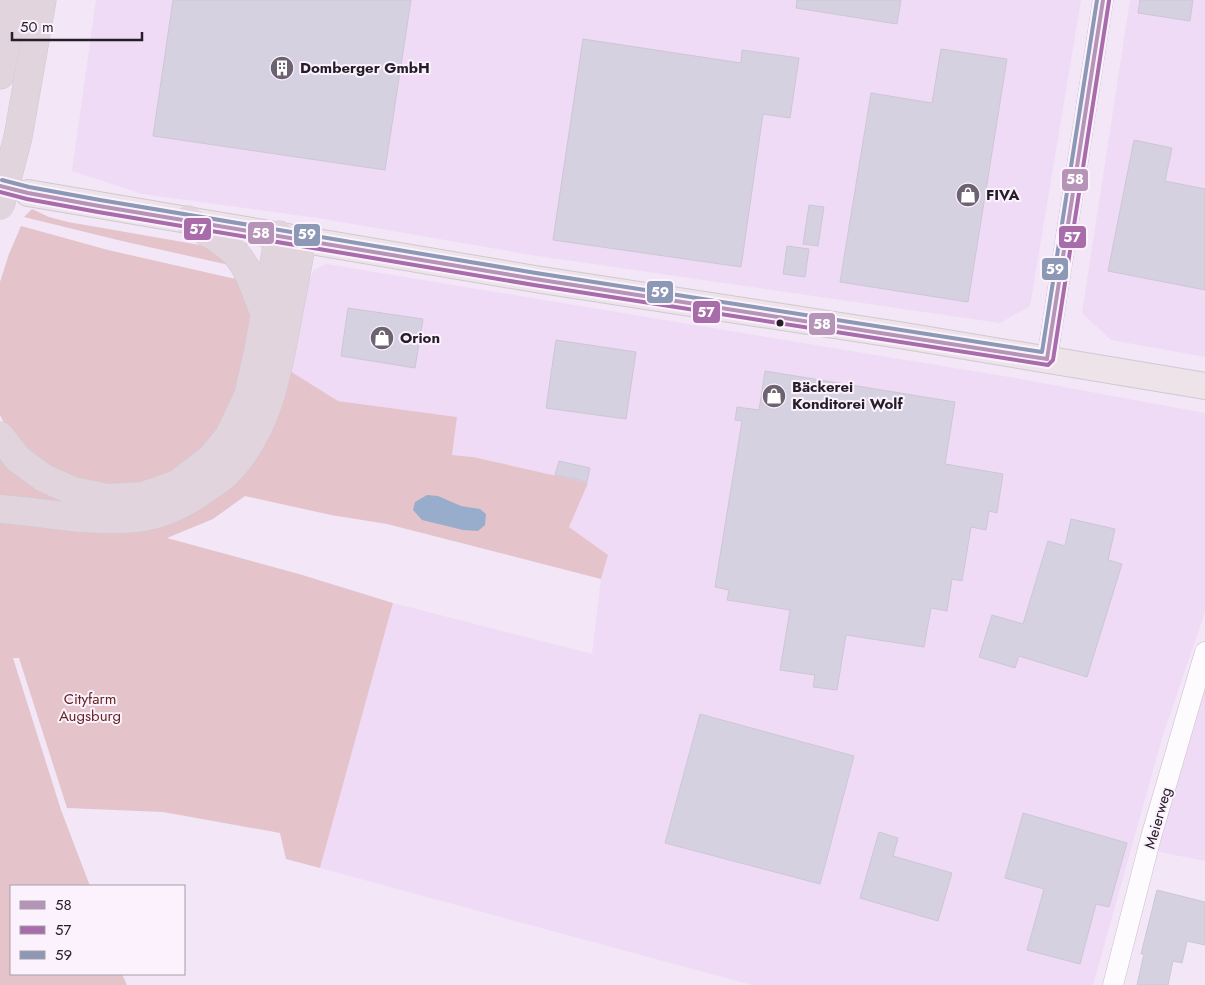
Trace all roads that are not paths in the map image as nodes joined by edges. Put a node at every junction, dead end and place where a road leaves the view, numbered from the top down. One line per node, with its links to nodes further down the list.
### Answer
1 (42, 0): 6 (highway, bridge)
2 (1103, 0): 10 (street)
3 (11, 5): 4 (highway)
4 (0, 75)
5 (28, 193): 7 (main road)
6 (0, 206)
7 (188, 220): 8 (main road); 9 (highway)
8 (290, 237): 9 (highway); 10 (main road); 13 (highway)
9 (265, 315): 12 (highway)
10 (1047, 359): 11 (main road)
11 (1205, 386)
12 (0, 436)
13 (0, 509)
14 (1205, 652): 15 (street, Meierweg)
15 (1113, 985)

